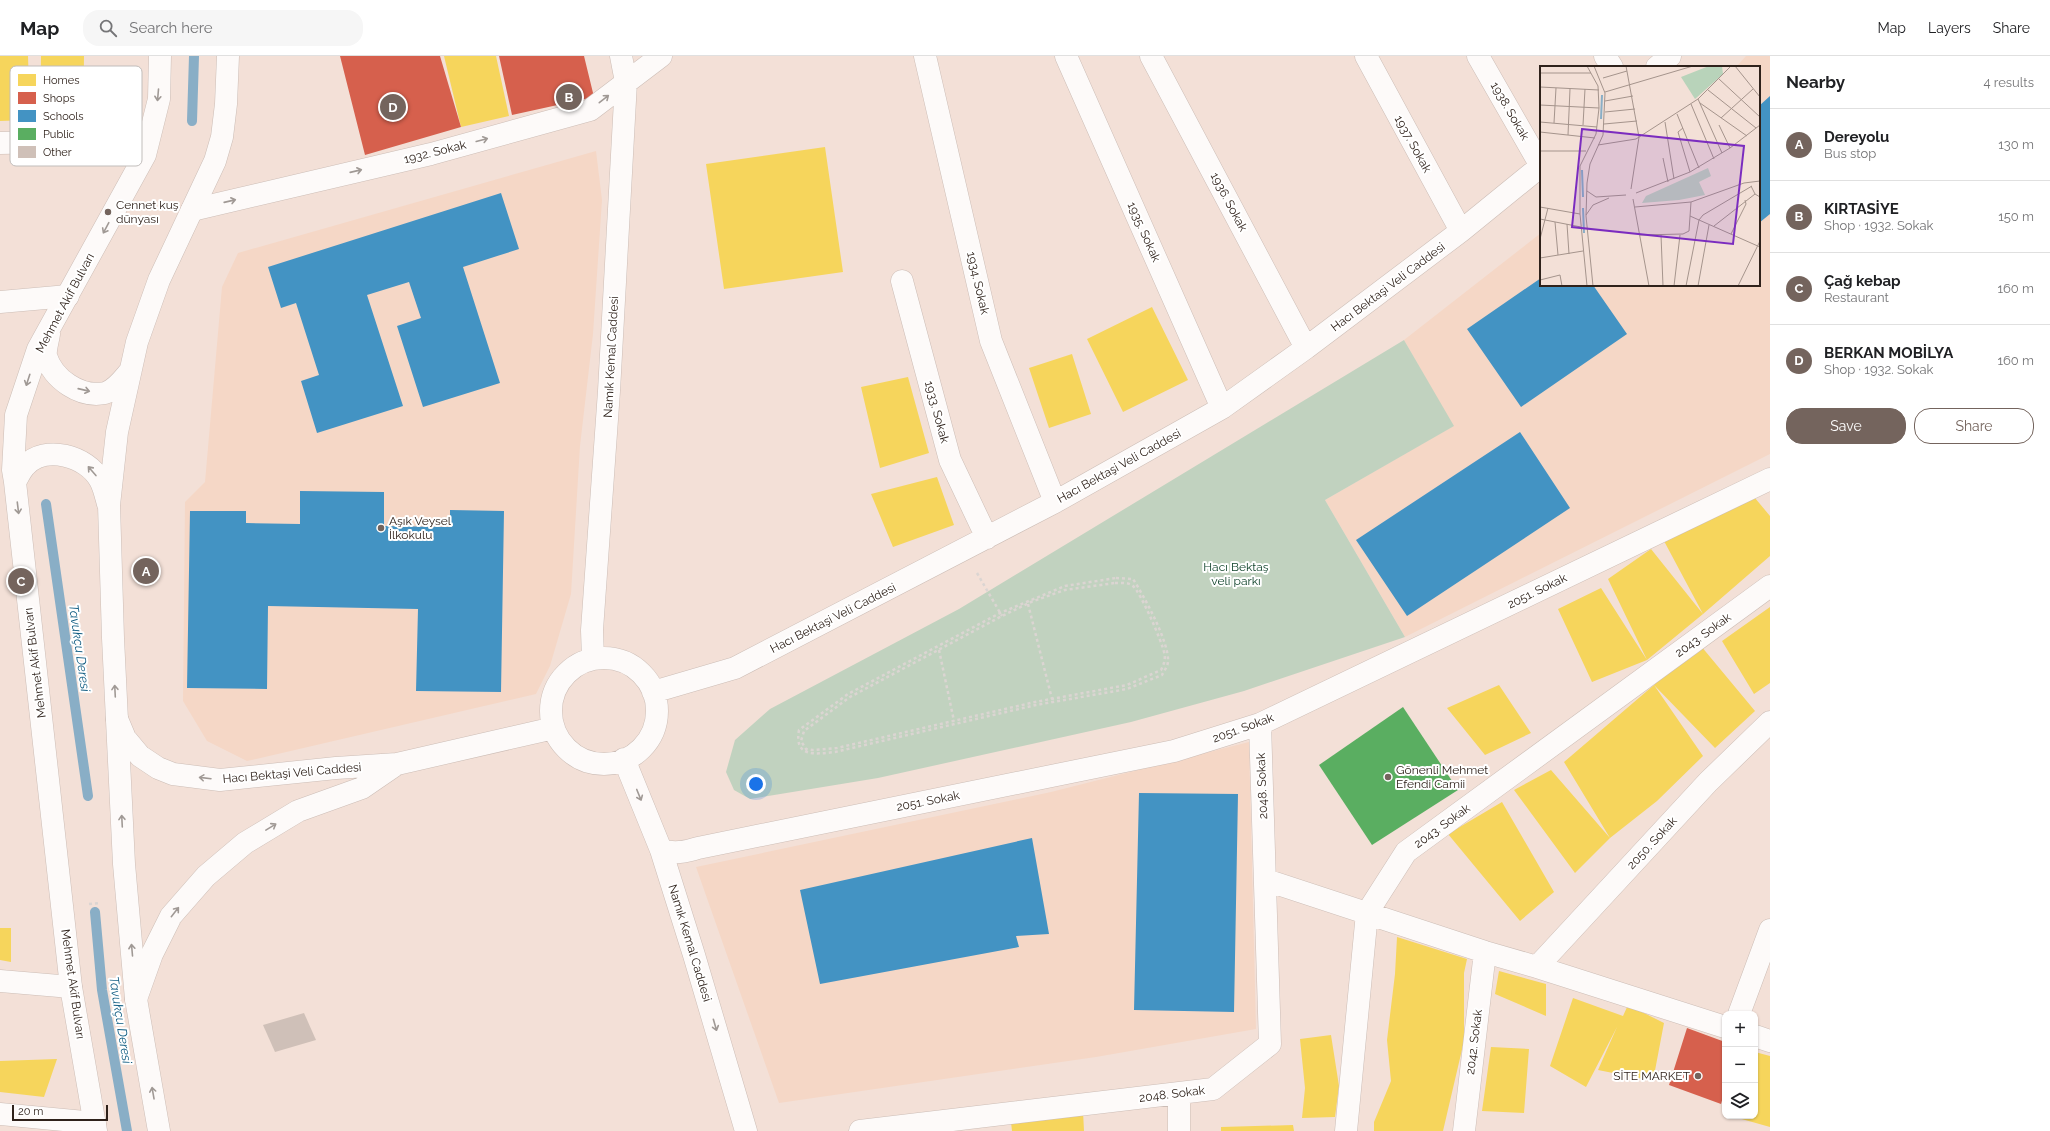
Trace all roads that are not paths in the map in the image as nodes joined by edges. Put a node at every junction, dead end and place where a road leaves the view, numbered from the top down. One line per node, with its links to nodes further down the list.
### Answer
1 (160, 56): 16 (street, Mehmet Akif Bulvarı, one-way to 16)
2 (228, 56): 23 (street)
3 (621, 56): 14 (street, Namık Kemal Caddesi)
4 (661, 56): 14 (street, 1932. Sokak)
5 (925, 56): 34 (street, 1934. Sokak)
6 (1066, 56): 31 (street, 1935. Sokak)
7 (1151, 56): 29 (street, 1936. Sokak)
8 (1366, 56): 24 (street, 1937. Sokak)
9 (1478, 56): 20 (street, 1938. Sokak)
10 (1605, 56): 12 (street)
11 (1670, 56): 13 (street)
12 (1611, 66)
13 (1658, 66)
14 (626, 82): 23 (street, 1932. Sokak, one-way to 14); 38 (street, Namık Kemal Caddesi)
15 (142, 140): 16 (street)
16 (148, 140): 19 (street, Mehmet Akif Bulvarı, one-way to 19)
17 (0, 143): 18 (street)
18 (10, 143)
19 (142, 159)
20 (1540, 164)
21 (138, 166): 26 (street, Mehmet Akif Bulvarı, one-way to 26)
22 (1540, 167): 24 (street, Hacı Bektaşi Veli Caddesi)
23 (192, 210): 30 (street)
24 (1461, 231): 29 (street, Hacı Bektaşi Veli Caddesi)
25 (902, 281): 36 (street, 1933. Sokak)
26 (68, 296): 27 (street); 28 (street, Mehmet Akif Bulvarı)
27 (0, 302)
28 (50, 329): 30 (street, one-way to 30); 33 (street, Mehmet Akif Bulvarı, one-way to 33)
29 (1306, 348): 31 (street, Hacı Bektaşi Veli Caddesi)
30 (131, 370): 35 (street)
31 (1222, 408): 34 (street, Hacı Bektaşi Veli Caddesi)
32 (1770, 479): 42 (street, 2051. Sokak)
33 (15, 482): 35 (street, one-way to 33); 53 (street, Mehmet Akif Bulvarı, one-way to 53)
34 (1055, 502): 36 (street, Hacı Bektaşi Veli Caddesi)
35 (109, 505): 40 (street, one-way to 35)
36 (987, 538): 39 (street, Hacı Bektaşi Veli Caddesi)
37 (1770, 586): 48 (street, 2043. Sokak)
38 (593, 659): 39 (street); 43 (street)
39 (653, 692): 44 (street)
40 (117, 719): 45 (street, Hacı Bektaşi Veli Caddesi, one-way to 40); 54 (street, one-way to 40)
41 (1770, 722): 51 (street, 2050. Sokak)
42 (1260, 724): 46 (street, 2051. Sokak); 47 (street, 2048. Sokak)
43 (554, 728): 44 (street); 45 (street, Hacı Bektaşi Veli Caddesi)
44 (624, 759): 46 (street, Namık Kemal Caddesi, one-way to 46)
45 (397, 764): 54 (street, Hacı Bektaşi Veli Caddesi, one-way to 45)
46 (661, 850): 64 (street, Namık Kemal Caddesi, one-way to 64)
47 (1266, 880): 48 (street); 59 (street, 2048. Sokak)
48 (1367, 913): 50 (street); 67 (street, 2043. Sokak)
49 (1770, 930): 55 (street)
50 (1485, 952): 51 (street); 68 (street, 2042. Sokak)
51 (1537, 967): 56 (street)
52 (0, 981): 53 (street)
53 (71, 987): 62 (street, Mehmet Akif Bulvarı)
54 (136, 999): 63 (street, one-way to 54)
55 (1740, 1011)
56 (1722, 1026)
57 (1758, 1037): 58 (street)
58 (1770, 1041)
59 (1179, 1093): 61 (street, 2048. Sokak); 66 (street)
60 (0, 1114): 62 (street)
61 (969, 1124): 65 (street, 2048. Sokak)
62 (96, 1127)
63 (160, 1131)
64 (746, 1131)
65 (860, 1131)
66 (1179, 1131)
67 (1346, 1131)
68 (1464, 1131)

